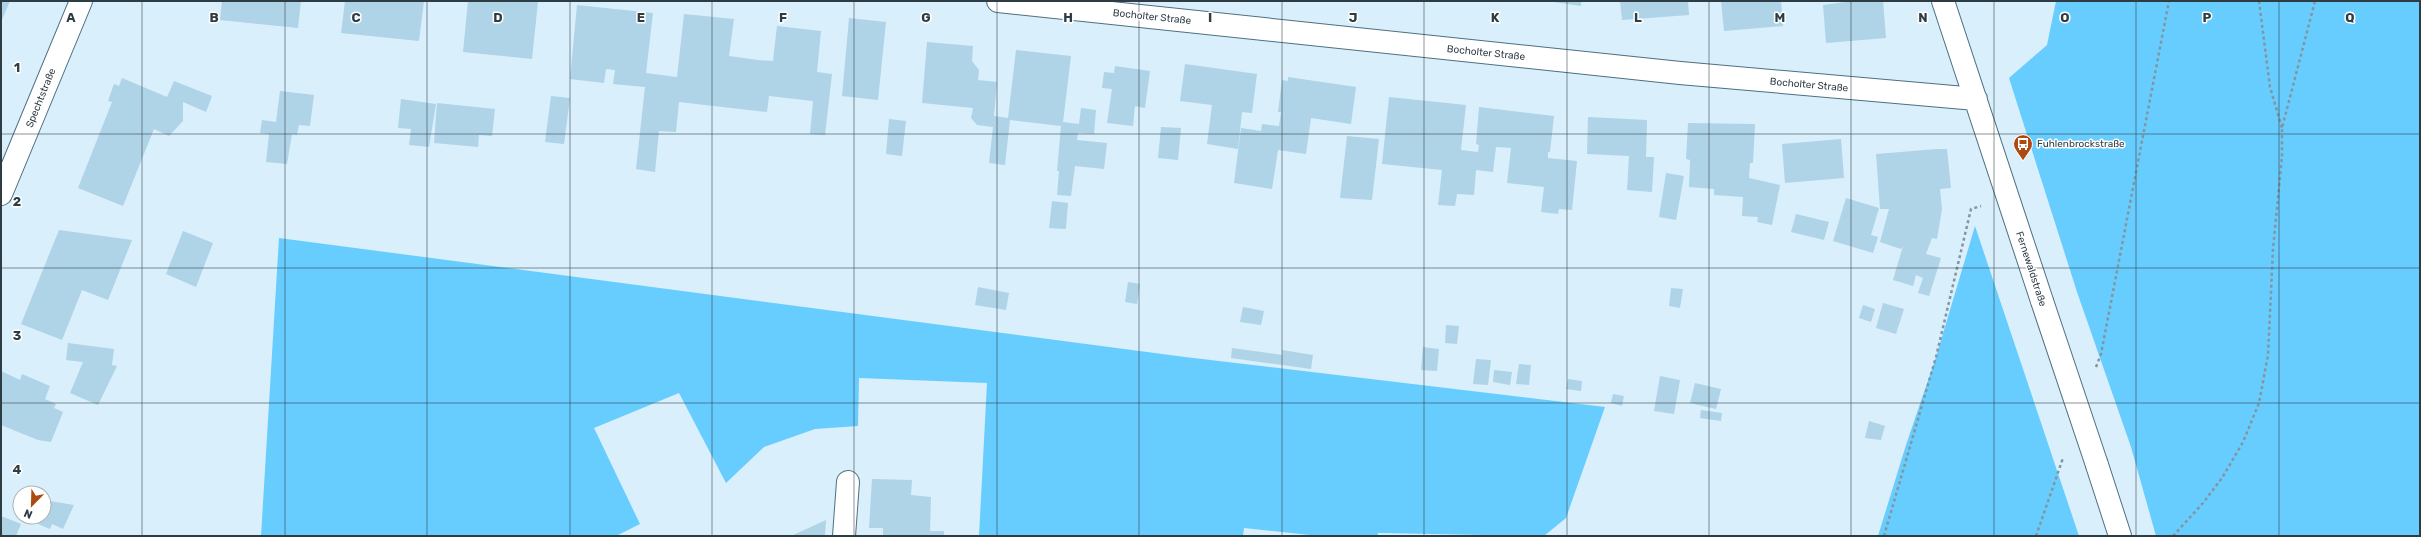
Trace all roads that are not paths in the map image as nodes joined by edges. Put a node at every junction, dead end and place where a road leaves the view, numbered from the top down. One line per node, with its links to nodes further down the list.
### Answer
1 (80, 1): 5 (street, Spechtstraße)
2 (998, 1): 4 (street, Bocholter Straße)
3 (1943, 1): 4 (street, Fernewaldstraße)
4 (1976, 99): 8 (street, Fernewaldstraße, bridge)
5 (1, 194)
6 (848, 482): 7 (street)
7 (844, 536)
8 (2120, 536)

